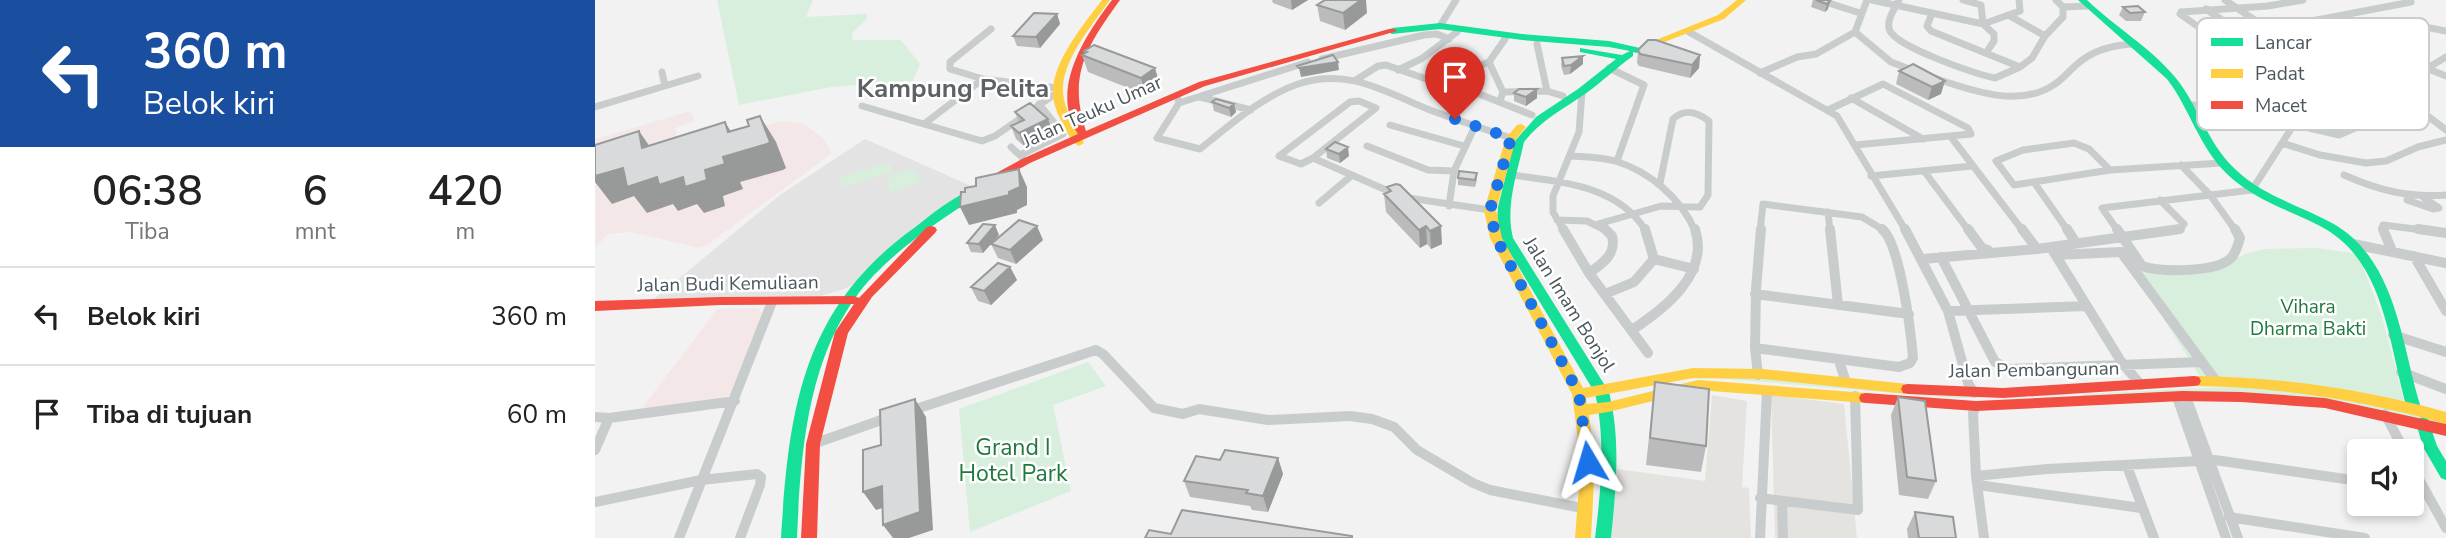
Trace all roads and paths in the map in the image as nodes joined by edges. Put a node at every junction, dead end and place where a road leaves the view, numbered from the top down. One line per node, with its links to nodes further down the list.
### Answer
1 (1106, 0): 27 (main road)
2 (1116, 0): 27 (main road)
3 (1456, 0): 26 (street)
4 (1731, 0): 39 (main road)
5 (1742, 0): 32 (main road)
6 (1819, 0): 19 (street)
7 (1869, 0): 14 (street); 19 (street)
8 (1963, 0): 25 (street)
9 (2019, 0): 21 (street)
10 (2056, 0): 16 (street)
11 (2225, 0): 17 (street)
12 (2303, 0): 17 (street)
13 (2411, 2): 24 (street)
14 (1898, 3): 20 (street); 43 (street)
15 (2085, 3): 16 (street); 38 (main road)
16 (2063, 7): 35 (street)
17 (2237, 7): 18 (street); 23 (street)
18 (2206, 9): 22 (street); 28 (street)
19 (1860, 13): 33 (street)
20 (1931, 13): 25 (street); 40 (street)
21 (2010, 16): 25 (street); 35 (street)
22 (2219, 18)
23 (2254, 18)
24 (2327, 18)
25 (1983, 24): 40 (street)
26 (1440, 26): 39 (main road, Jalan Teuku Umar); 85 (main road, Jalan Teuku Umar)
27 (1092, 27): 56 (main road); 85 (main road)
28 (2197, 27)
29 (2429, 27): 31 (street)
30 (991, 29): 52 (street)
31 (2446, 31)
32 (1689, 32): 39 (main road); 49 (street)
33 (1854, 32): 38 (street); 49 (street)
34 (1453, 36): 36 (main road, Jalan Teuku Umar); 47 (street); 60 (street); 63 (main road, Jalan Teuku Umar)
35 (2046, 36): 43 (street)
36 (1505, 39): 37 (main road, Jalan Teuku Umar); 42 (street)
37 (1537, 44): 39 (main road, Jalan Teuku Umar); 57 (street)
38 (2135, 44): 65 (main road)
39 (1626, 52): 45 (main road, Jalan Imam Bonjol); 59 (main road)
40 (1986, 53): 43 (street)
41 (2446, 57): 44 (street)
42 (1489, 62): 54 (street); 61 (street)
43 (2020, 67)
44 (2429, 67)
45 (1609, 68): 58 (main road, Jalan Imam Bonjol); 97 (street)
46 (2429, 69): 51 (street)
47 (1398, 70): 53 (street); 54 (street)
48 (663, 72): 55 (street)
49 (1760, 74): 70 (street)
50 (698, 76): 55 (street)
51 (2446, 76)
52 (983, 79): 56 (street); 75 (street)
53 (1356, 80): 69 (street); 77 (street)
54 (1435, 82): 61 (street)
55 (665, 86): 68 (street)
56 (1058, 90): 64 (street); 85 (main road)
57 (1547, 91): 59 (street); 61 (street)
58 (1582, 92): 94 (street); 104 (main road, Jalan Imam Bonjol)
59 (1563, 96): 71 (main road)
60 (1198, 97): 63 (street); 69 (street)
61 (1502, 97): 71 (street)
62 (1851, 98): 70 (street); 73 (street); 83 (street)
63 (1179, 101): 69 (street); 85 (main road, Jalan Teuku Umar)
64 (1039, 104): 75 (street); 95 (street)
65 (2190, 105): 66 (street); 74 (main road)
66 (2197, 105)
67 (862, 106): 75 (street)
68 (595, 107)
69 (1251, 110)
70 (1828, 110): 90 (street)
71 (1532, 115): 84 (main road)
72 (2429, 117): 82 (street)
73 (1892, 120): 86 (street); 88 (street)
74 (2197, 120)
75 (923, 124)
76 (1390, 125): 92 (street)
77 (1475, 126): 84 (street); 92 (street)
78 (2202, 130): 98 (main road)
79 (2289, 130): 89 (street)
80 (2322, 130): 81 (street)
81 (2350, 130)
82 (2446, 130)
83 (1951, 137): 86 (street); 100 (street)
84 (1511, 138): 120 (main road)
85 (1081, 139): 95 (main road, Jalan Teuku Umar); 142 (main road, Jalan Teuku Umar)
86 (1923, 139): 88 (street)
87 (2446, 140): 89 (street)
88 (1901, 141): 90 (street)
89 (2282, 143): 111 (street)
90 (1855, 145): 107 (street)
91 (1367, 146): 102 (street)
92 (1464, 146): 102 (street)
93 (1011, 147): 95 (street)
94 (1571, 156): 97 (street); 108 (street)
95 (1023, 158): 141 (main road, Jalan Teuku Umar)
96 (1313, 158): 96 (street); 106 (street)
97 (1617, 161): 109 (street)
98 (2222, 163): 99 (street); 111 (main road)
99 (2181, 165): 101 (street); 114 (street)
100 (1972, 166): 103 (street); 129 (street)
101 (2110, 170): 110 (street); 110 (street)
102 (1454, 171): 119 (street)
103 (1924, 171): 107 (street); 129 (street)
104 (1512, 175): 108 (street); 167 (main road, Jalan Imam Bonjol)
105 (2344, 175): 113 (street)
106 (1351, 176): 117 (street); 119 (street)
107 (1871, 176): 134 (street)
108 (1556, 181): 121 (street); 123 (street)
109 (1660, 183): 118 (street); 118 (street)
110 (2035, 185): 127 (street)
111 (2252, 190): 114 (street); 128 (main road)
112 (2446, 195): 115 (street)
113 (2396, 196): 115 (street); 115 (street)
114 (2215, 197): 116 (street); 126 (street)
115 (2423, 198)
116 (2160, 200): 126 (street); 126 (street)
117 (1319, 203)
118 (1681, 203): 121 (street); 137 (street)
119 (1449, 206): 120 (street)
120 (1490, 210): 168 (main road, Jalan Imam Bonjol)
121 (1635, 212): 124 (street); 135 (street)
122 (1828, 212): 140 (street); 144 (street); 150 (street)
123 (1557, 220): 124 (street); 138 (street)
124 (1598, 224): 138 (street)
125 (2446, 233): 131 (street)
126 (2122, 239): 127 (street)
127 (2076, 243): 130 (street)
128 (2353, 244): 131 (street); 152 (main road)
129 (2035, 247): 130 (street); 133 (street)
130 (2053, 251): 146 (street); 157 (street)
131 (2392, 251): 132 (street)
132 (2414, 256): 136 (street); 149 (street)
133 (1941, 257): 134 (street); 147 (street)
134 (1923, 258): 148 (street)
135 (1654, 259): 137 (street); 139 (street)
136 (2446, 263)
137 (1694, 269): 151 (street)
138 (1589, 273): 139 (street)
139 (1605, 294): 151 (street)
140 (1755, 294): 144 (street); 153 (street)
141 (847, 300): 142 (main road, Jalan Budi Kemuliaan); 143 (main road, Jalan Budi Kemuliaan); 202 (main road, Jalan Teuku Umar)
142 (861, 301): 184 (main road, Jalan Teuku Umar)
143 (772, 303): 145 (main road, Jalan Budi Kemuliaan); 172 (street)
144 (1838, 305): 150 (street)
145 (595, 306)
146 (2086, 306): 147 (street); 158 (street)
147 (1971, 310): 148 (street); 158 (street)
148 (1948, 311): 171 (street)
149 (2446, 311)
150 (1909, 314): 156 (street)
151 (1632, 330): 155 (street)
152 (2393, 335): 154 (street); 159 (main road)
153 (1754, 348): 156 (street); 160 (street)
154 (2446, 352)
155 (1648, 353)
156 (1839, 361): 162 (street)
157 (2200, 362): 158 (street); 161 (street)
158 (2122, 363): 163 (street)
159 (2401, 372): 164 (street); 175 (main road)
160 (1758, 375): 162 (main road, Jalan Pembangunan); 167 (main road, Jalan Pembangunan)
161 (2216, 381): 163 (main road, Jalan Pembangunan); 175 (main road, Jalan Pembangunan)
162 (1846, 382): 171 (main road, Jalan Pembangunan)
163 (2141, 385): 165 (main road, Jalan Pembangunan)
164 (2446, 389)
165 (2078, 390): 171 (main road, Jalan Pembangunan); 173 (main road)
166 (1767, 391): 169 (main road, Jalan Pembangunan); 174 (main road, Jalan Pembangunan); 193 (street)
167 (1602, 393): 168 (main road, Jalan Pembangunan); 174 (main road, Jalan Imam Bonjol)
168 (1579, 394): 176 (main road, Jalan Imam Bonjol)
169 (1855, 396): 171 (main road, Jalan Pembangunan); 194 (street)
170 (2181, 397): 173 (main road, Jalan Pembangunan); 177 (main road, Jalan Pembangunan); 186 (street)
171 (1975, 399): 173 (main road, Jalan Pembangunan); 191 (street)
172 (735, 401): 179 (street); 190 (street)
173 (2086, 402)
174 (1608, 407): 176 (main road, Jalan Pembangunan); 205 (main road, Jalan Imam Bonjol)
175 (2414, 408): 180 (main road, Jalan Pembangunan)
176 (1583, 410): 197 (main road, Jalan Imam Bonjol)
177 (2385, 415): 181 (main road, Jalan Pembangunan); 183 (street)
178 (595, 417): 179 (street)
179 (608, 418): 185 (street)
180 (2446, 418)
181 (2423, 423): 182 (main road, Jalan Pembangunan); 188 (main road)
182 (2446, 430)
183 (2398, 439)
184 (813, 444): 197 (street); 203 (main road, Jalan Teuku Umar)
185 (595, 448)
186 (2203, 460): 187 (street); 189 (street); 198 (street); 210 (street)
187 (2127, 466): 191 (street); 196 (street)
188 (2446, 474)
189 (2347, 479)
190 (701, 480): 195 (street); 200 (street); 201 (street)
191 (1977, 480): 196 (street); 208 (street)
192 (2425, 490): 199 (street)
193 (1760, 498): 194 (street); 206 (street)
194 (1782, 501): 207 (street)
195 (595, 502)
196 (2141, 508): 209 (street)
197 (1587, 509): 204 (main road, Jalan Imam Bonjol)
198 (2229, 517): 211 (street); 212 (street)
199 (2446, 528)
200 (679, 538)
201 (740, 538)
202 (789, 538)
203 (809, 538)
204 (1583, 538)
205 (1603, 538)
206 (1760, 538)
207 (1783, 538)
208 (1984, 538)
209 (2154, 538)
210 (2226, 538)
211 (2238, 538)
212 (2365, 538)

